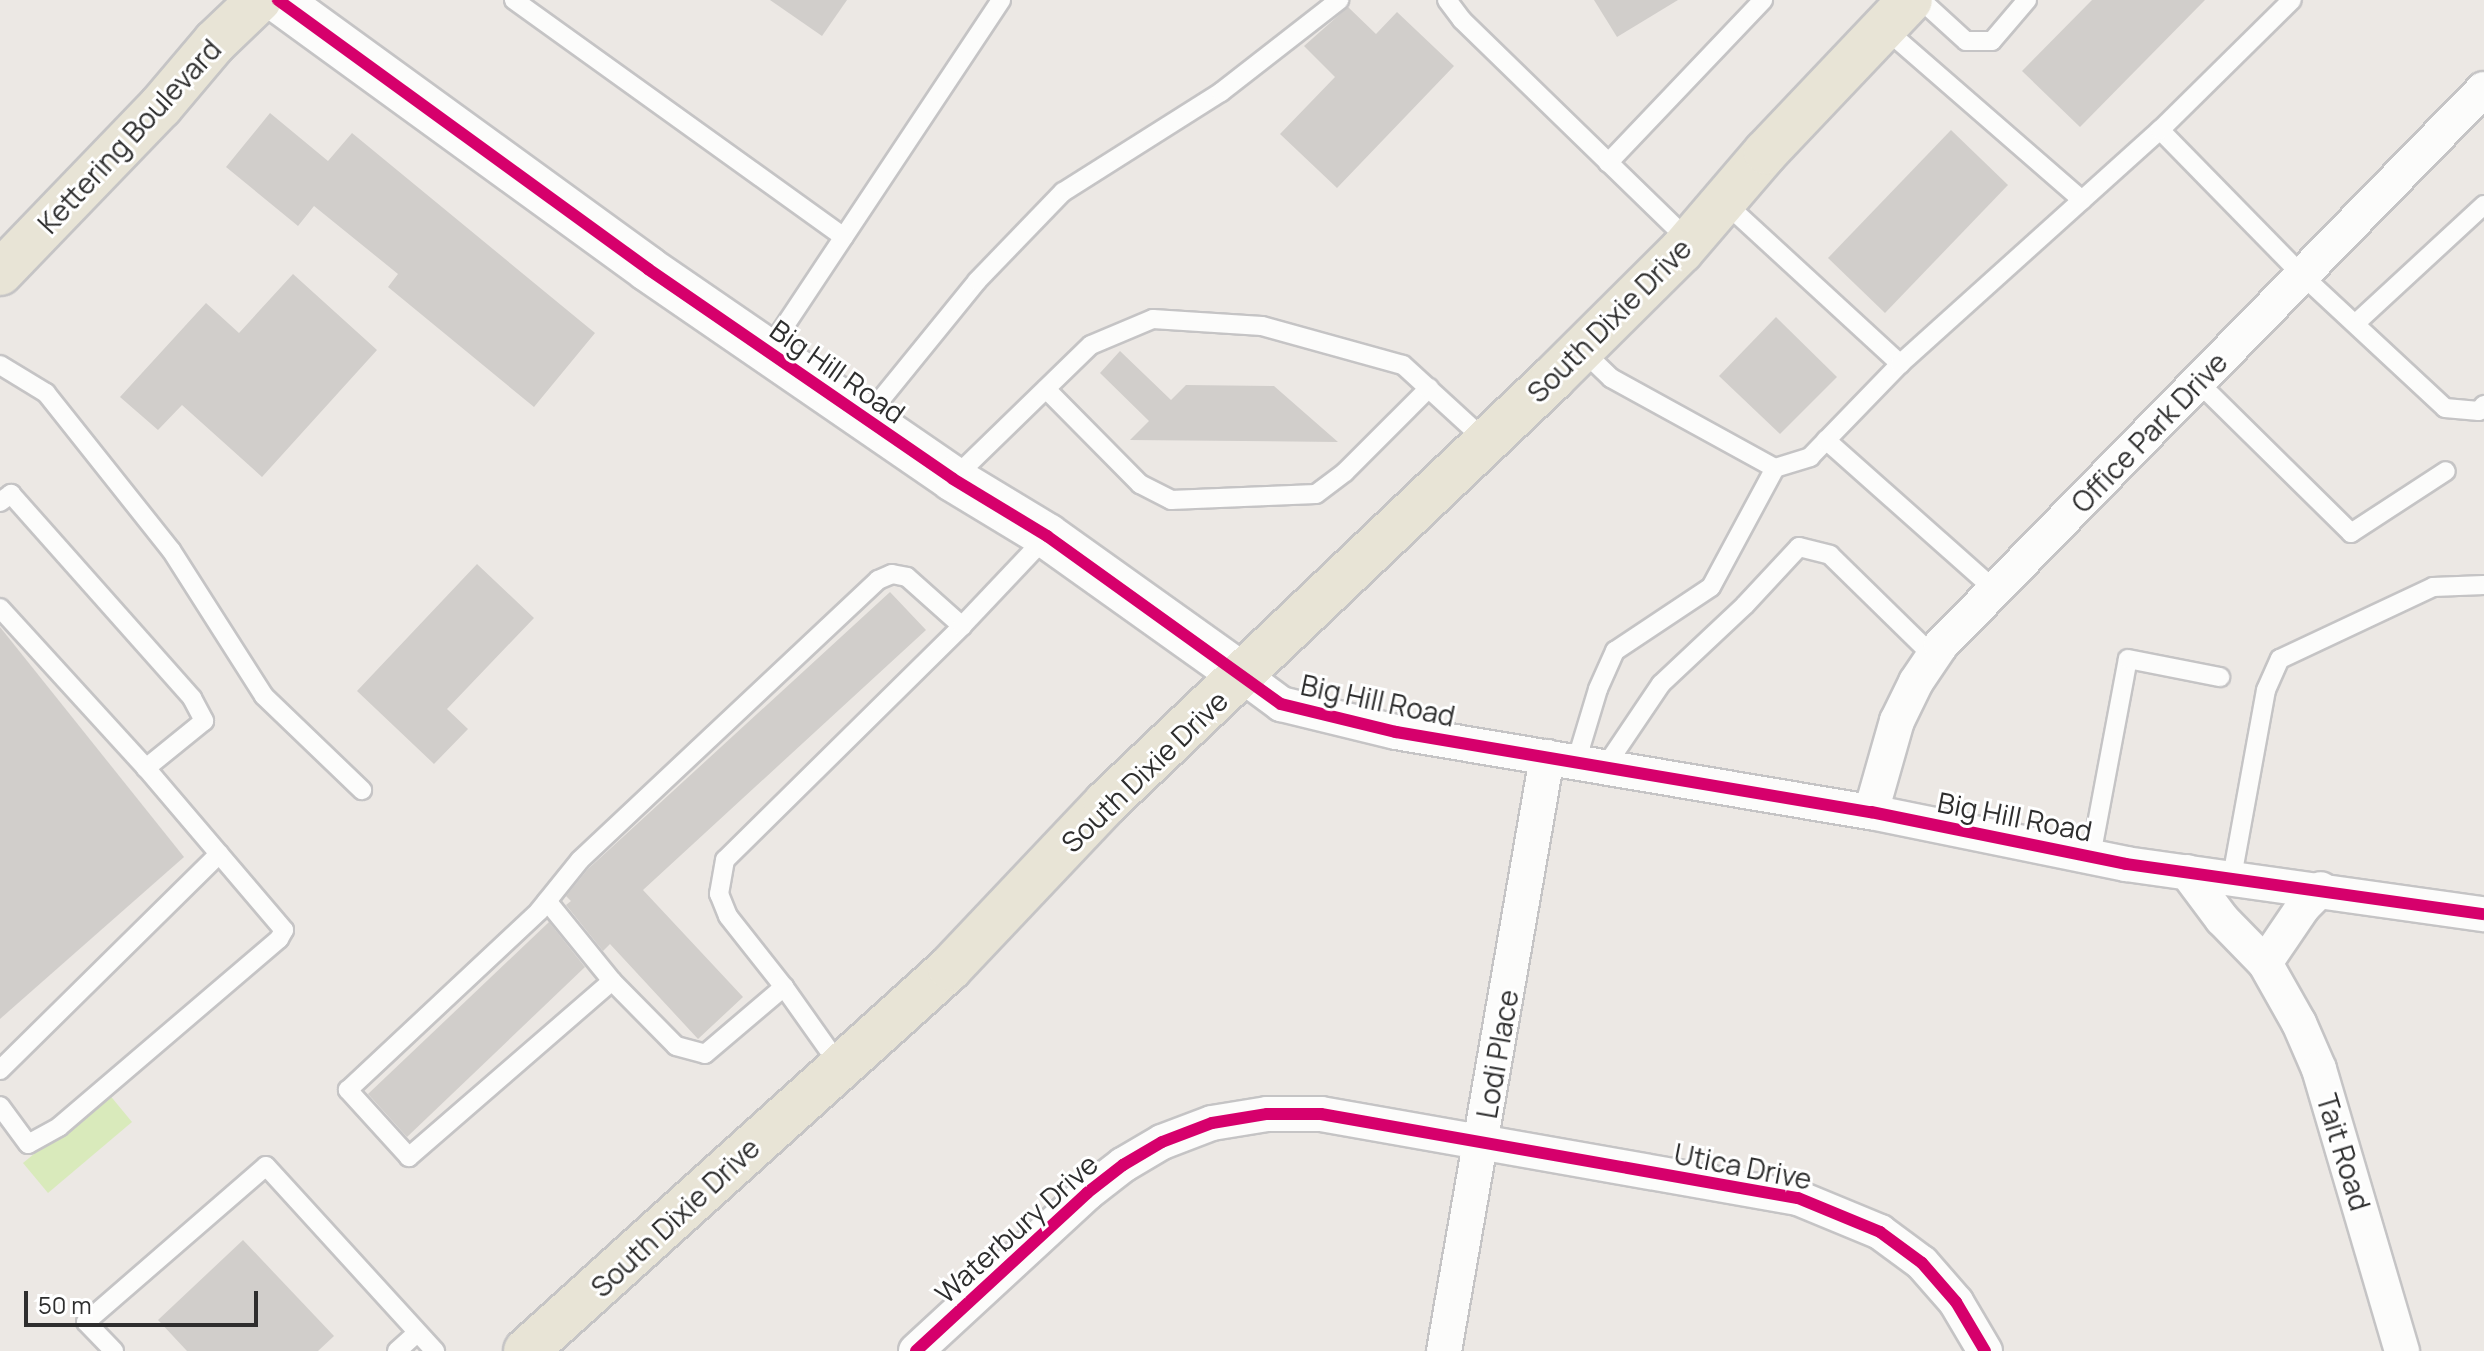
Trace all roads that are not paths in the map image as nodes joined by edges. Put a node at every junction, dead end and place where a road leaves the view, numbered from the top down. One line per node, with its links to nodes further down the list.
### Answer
1 (259, 0): 20 (main road, Kettering Boulevard)
2 (278, 0): 24 (street, Big Hill Road)
3 (514, 0): 18 (lane)
4 (1001, 0): 18 (lane)
5 (1339, 0): 31 (lane)
6 (1447, 0): 14 (lane)
7 (1763, 0): 14 (lane)
8 (1921, 0): 9 (lane)
9 (2027, 0)
10 (2292, 0): 13 (lane)
11 (1897, 13): 15 (lane); 16 (main road, South Dixie Drive)
12 (2483, 95): 21 (street, Office Park Drive)
13 (2160, 130): 15 (lane); 21 (lane)
14 (1608, 163): 19 (lane)
15 (2082, 200): 25 (lane)
16 (1723, 201): 19 (main road, South Dixie Drive); 25 (lane)
17 (2484, 205): 22 (lane)
18 (844, 237): 24 (lane)
19 (1689, 241): 23 (main road, South Dixie Drive)
20 (0, 273)
21 (2302, 275): 22 (lane); 27 (street, Office Park Drive)
22 (2356, 323): 30 (lane)
23 (1582, 350): 33 (main road, South Dixie Drive); 34 (lane)
24 (768, 352): 31 (street, Big Hill Road)
25 (1900, 364): 32 (lane)
26 (0, 365): 48 (lane)
27 (2198, 382): 35 (lane); 40 (street, Office Park Drive)
28 (1429, 388): 29 (lane); 29 (lane); 33 (lane)
29 (1046, 389): 36 (lane)
30 (2484, 405)
31 (865, 419): 36 (street, Big Hill Road)
32 (1826, 440): 34 (lane); 40 (lane)
33 (1486, 441): 44 (main road, South Dixie Drive)
34 (1775, 468): 46 (lane)
35 (2446, 471)
36 (953, 479): 38 (street, Big Hill Road)
37 (0, 502): 47 (lane)
38 (1047, 536): 42 (lane); 44 (street, Big Hill Road)
39 (2484, 585): 53 (lane)
40 (1995, 590): 43 (street, Office Park Drive)
41 (0, 608): 47 (lane)
42 (962, 626): 55 (lane); 59 (lane)
43 (1933, 656): 46 (lane); 49 (street, Office Park Drive)
44 (1242, 675): 46 (street, Big Hill Road); 60 (main road, South Dixie Drive)
45 (2220, 677): 51 (lane)
46 (1576, 762): 49 (street, Big Hill Road); 63 (street, Lodi Place)
47 (146, 768): 50 (lane)
48 (362, 790)
49 (1871, 812): 51 (street, Big Hill Road)
50 (219, 854): 61 (lane); 62 (lane)
51 (2091, 856): 52 (street, Big Hill Road)
52 (2187, 872): 53 (street, Big Hill Road); 57 (street, Tait Road)
53 (2232, 877): 54 (street, Big Hill Road)
54 (2321, 889): 56 (street, Big Hill Road); 57 (street)
55 (547, 901): 58 (lane); 58 (lane)
56 (2484, 914)
57 (2265, 963): 72 (street, Tait Road)
58 (612, 981): 59 (lane)
59 (784, 987): 60 (lane)
60 (840, 1066): 68 (main road, South Dixie Drive)
61 (0, 1070)
62 (0, 1106)
63 (1481, 1143): 69 (street, Waterbury Drive); 70 (street, Lodi Place); 71 (street, Utica Drive)
64 (417, 1333): 65 (lane); 66 (lane); 67 (lane)
65 (114, 1351)
66 (397, 1351)
67 (435, 1351)
68 (526, 1351)
69 (916, 1351)
70 (1444, 1351)
71 (1985, 1351)
72 (2402, 1351)

